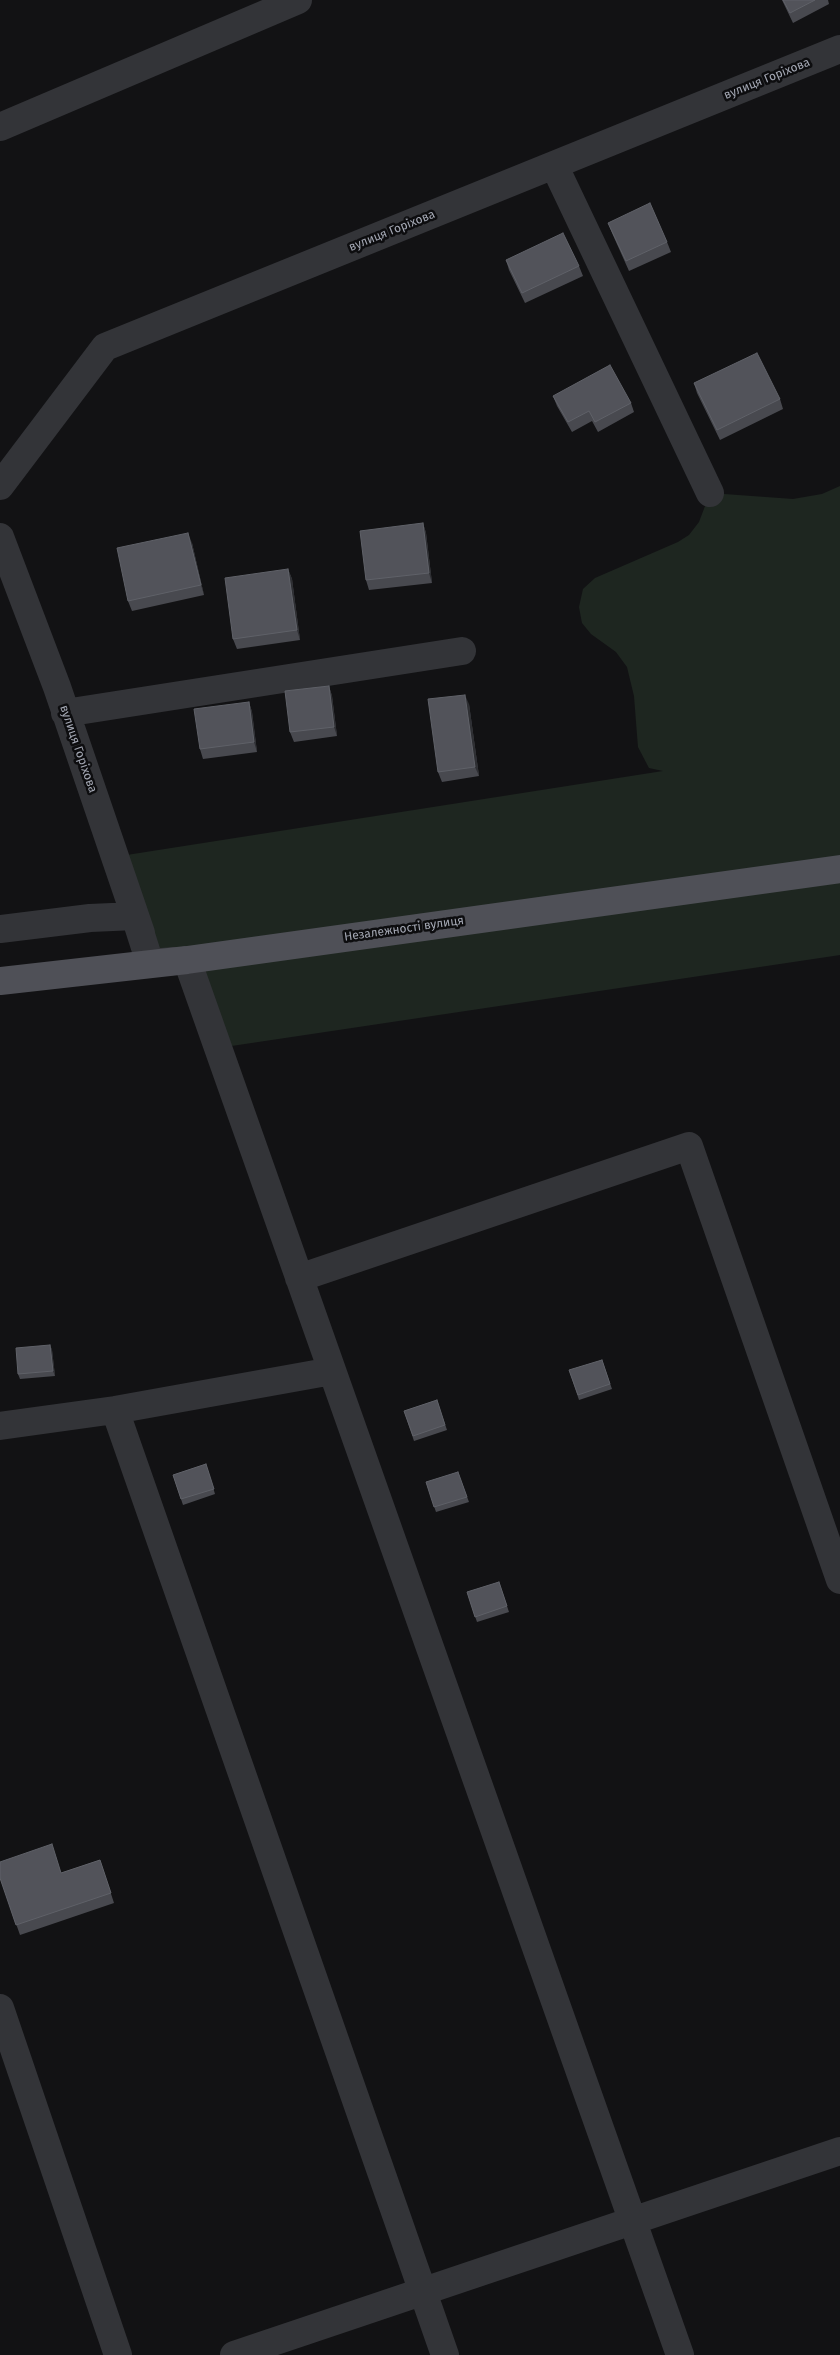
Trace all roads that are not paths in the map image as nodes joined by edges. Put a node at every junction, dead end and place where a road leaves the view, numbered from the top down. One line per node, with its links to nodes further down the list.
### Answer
1 (298, 0): 3 (street)
2 (840, 49): 4 (street, вулиця Горіхова)
3 (0, 127)
4 (554, 165): 5 (street, вулиця Горіхова); 6 (street)
5 (0, 486)
6 (710, 493)
7 (0, 537): 9 (street, вулиця Горіхова)
8 (462, 651): 9 (street)
9 (65, 713): 11 (street, вулиця Горіхова)
10 (840, 869): 13 (street, Незалежності вулиця)
11 (135, 916): 12 (street); 14 (street)
12 (0, 929)
13 (187, 960): 14 (street, Незалежності вулиця); 16 (street)
14 (150, 962): 15 (main road)
15 (0, 982)
16 (299, 1278): 17 (street); 20 (street)
17 (332, 1371): 18 (street); 23 (street)
18 (115, 1410): 19 (street); 24 (street)
19 (0, 1426)
20 (840, 1580)
21 (0, 2008): 25 (street)
22 (840, 2151): 23 (street)
23 (633, 2221): 24 (street); 28 (street)
24 (424, 2291): 26 (street); 27 (street)
25 (118, 2355)
26 (234, 2355)
27 (445, 2355)
28 (680, 2355)

